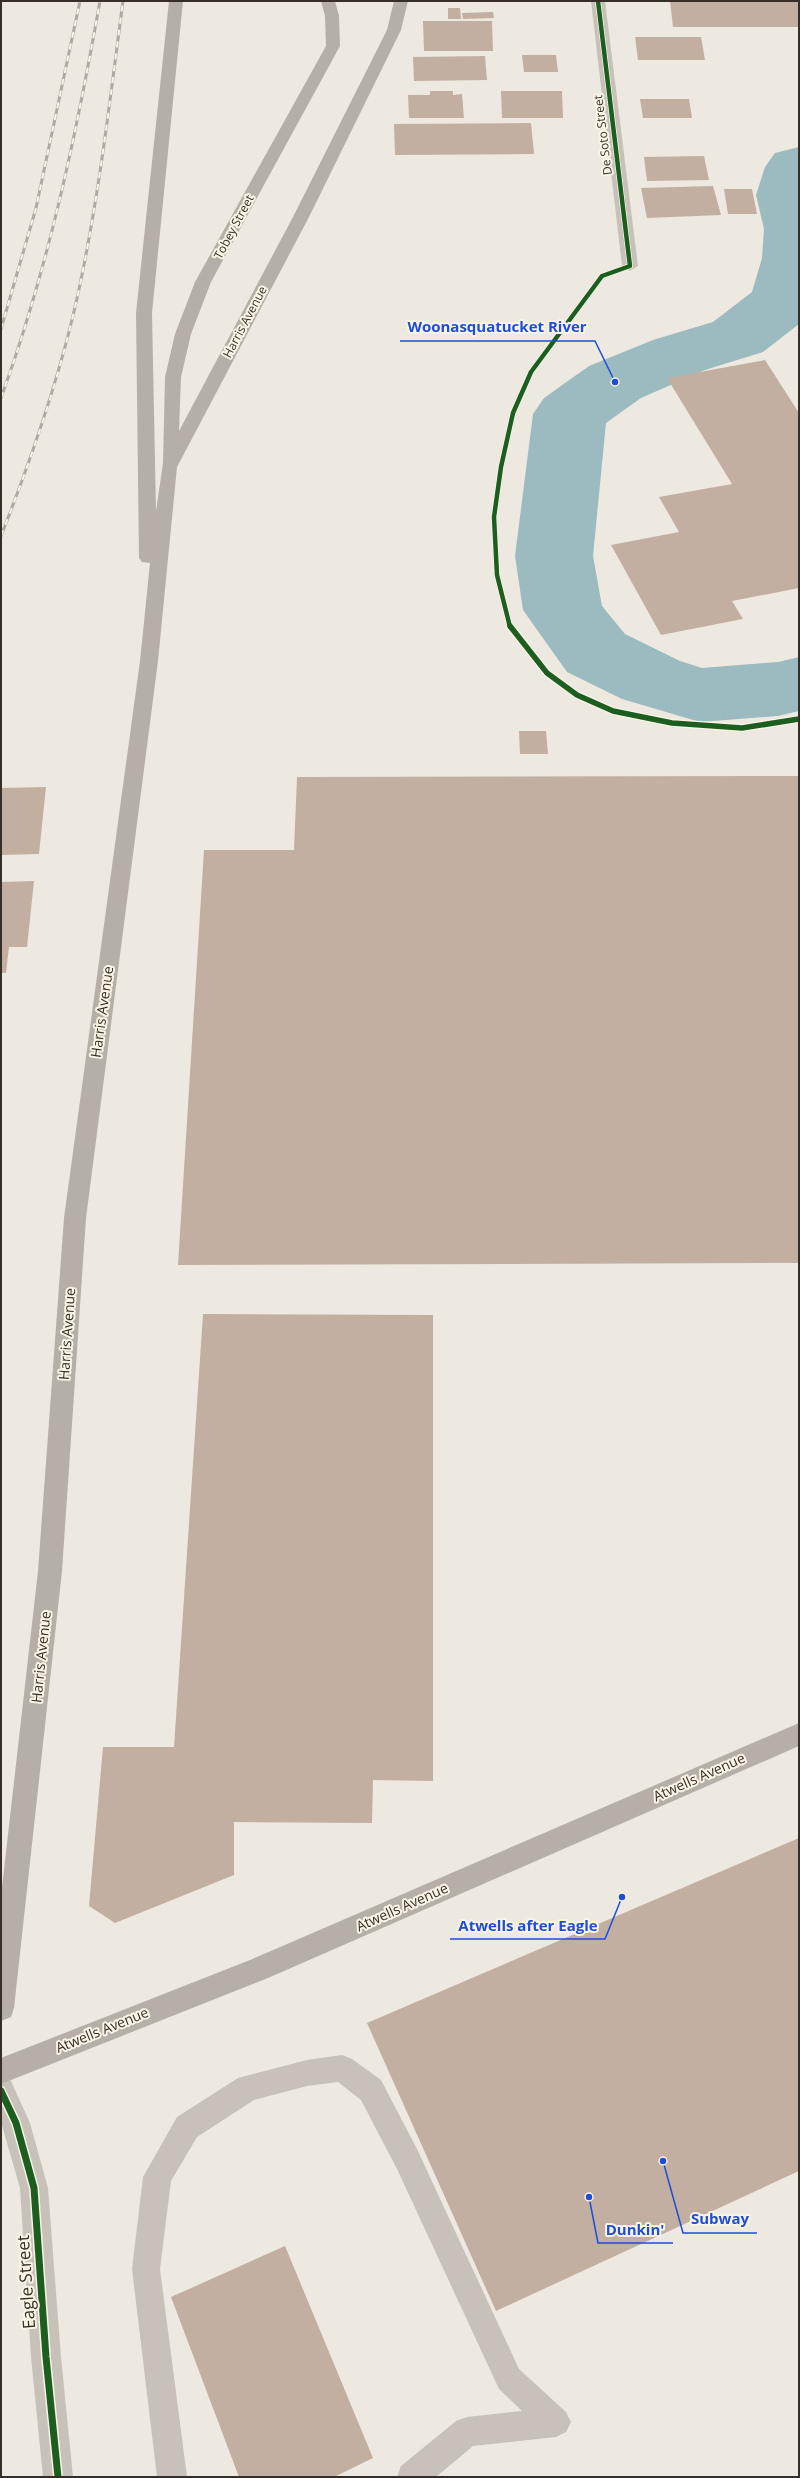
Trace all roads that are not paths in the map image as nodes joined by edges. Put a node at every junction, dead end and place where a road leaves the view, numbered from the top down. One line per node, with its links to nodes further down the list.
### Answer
1 (176, 1): 7 (main road, Harris Avenue)
2 (328, 1): 6 (main road, Tobey Street)
3 (401, 1): 6 (main road, Harris Avenue)
4 (598, 1): 5 (street, De Soto Street)
5 (630, 266)
6 (169, 467): 7 (main road, Harris Avenue)
7 (149, 661): 9 (main road, Harris Avenue)
8 (799, 1734): 10 (main road, Atwells Avenue)
9 (1, 2008)
10 (1, 2071)
11 (1, 2091): 12 (street, Eagle Street)
12 (58, 2477)
13 (172, 2477): 14 (street)
14 (412, 2477)

